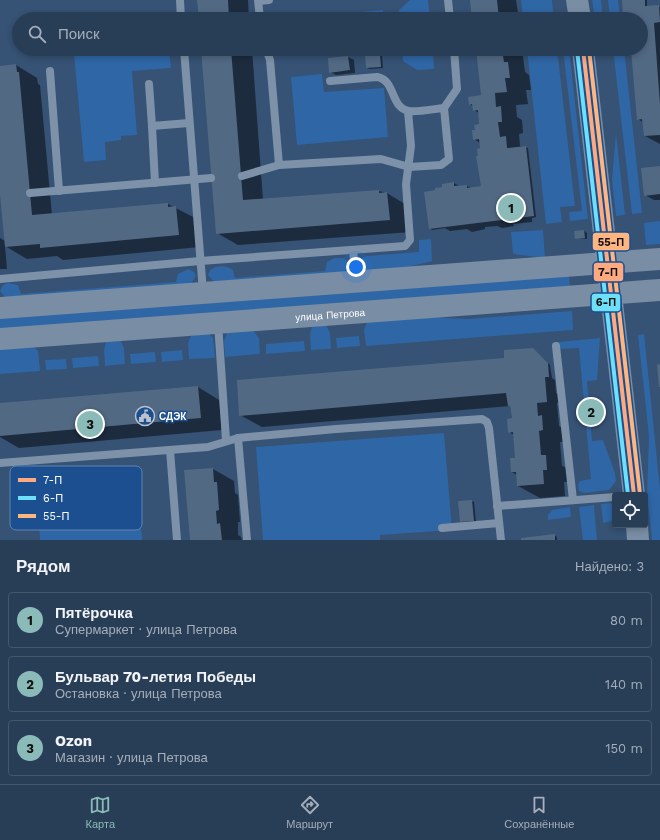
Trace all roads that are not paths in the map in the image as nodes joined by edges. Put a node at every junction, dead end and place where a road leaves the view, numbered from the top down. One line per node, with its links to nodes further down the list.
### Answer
1 (180, 0): 6 (lane)
2 (269, 0): 5 (lane)
3 (448, 0): 8 (lane)
4 (577, 0): 9 (main road)
5 (259, 1): 7 (lane)
6 (181, 12)
7 (260, 12)
8 (449, 12)
9 (579, 12)
10 (184, 56): 19 (lane)
11 (269, 56): 21 (lane)
12 (455, 56): 17 (lane)
13 (584, 56): 32 (main road)
14 (50, 71): 27 (lane)
15 (330, 81): 18 (lane)
16 (149, 84): 20 (lane)
17 (444, 108): 18 (lane); 22 (lane)
18 (408, 111): 22 (lane)
19 (189, 123): 20 (lane); 25 (lane)
20 (152, 126): 26 (lane)
21 (279, 165): 22 (lane); 23 (lane)
22 (409, 167): 29 (lane)
23 (242, 176)
24 (211, 178): 25 (lane)
25 (194, 180): 26 (lane); 31 (lane)
26 (155, 183): 27 (lane)
27 (59, 191): 28 (lane)
28 (30, 193)
29 (354, 250): 31 (lane); 34 (lane)
30 (660, 259): 32 (main road)
31 (200, 261): 33 (lane); 36 (lane)
32 (607, 263): 34 (main road); 37 (main road)
33 (0, 279)
34 (356, 281): 36 (main road)
35 (660, 290): 37 (main road, улица Петрова)
36 (203, 292): 38 (main road)
37 (611, 294): 39 (main road, улица Петрова); 46 (main road)
38 (0, 308)
39 (218, 323): 40 (main road, улица Петрова); 43 (lane)
40 (0, 339)
41 (556, 346): 48 (lane)
42 (238, 438): 43 (lane); 49 (lane); 54 (lane)
43 (226, 440): 44 (lane)
44 (170, 450): 45 (lane); 53 (lane)
45 (0, 463)
46 (634, 492)
47 (612, 497): 48 (lane)
48 (574, 500): 49 (lane)
49 (497, 506): 50 (lane)
50 (499, 522): 51 (lane); 55 (lane)
51 (442, 528)
52 (637, 528): 56 (main road)
53 (177, 540)
54 (247, 540)
55 (501, 540)
56 (638, 540)

